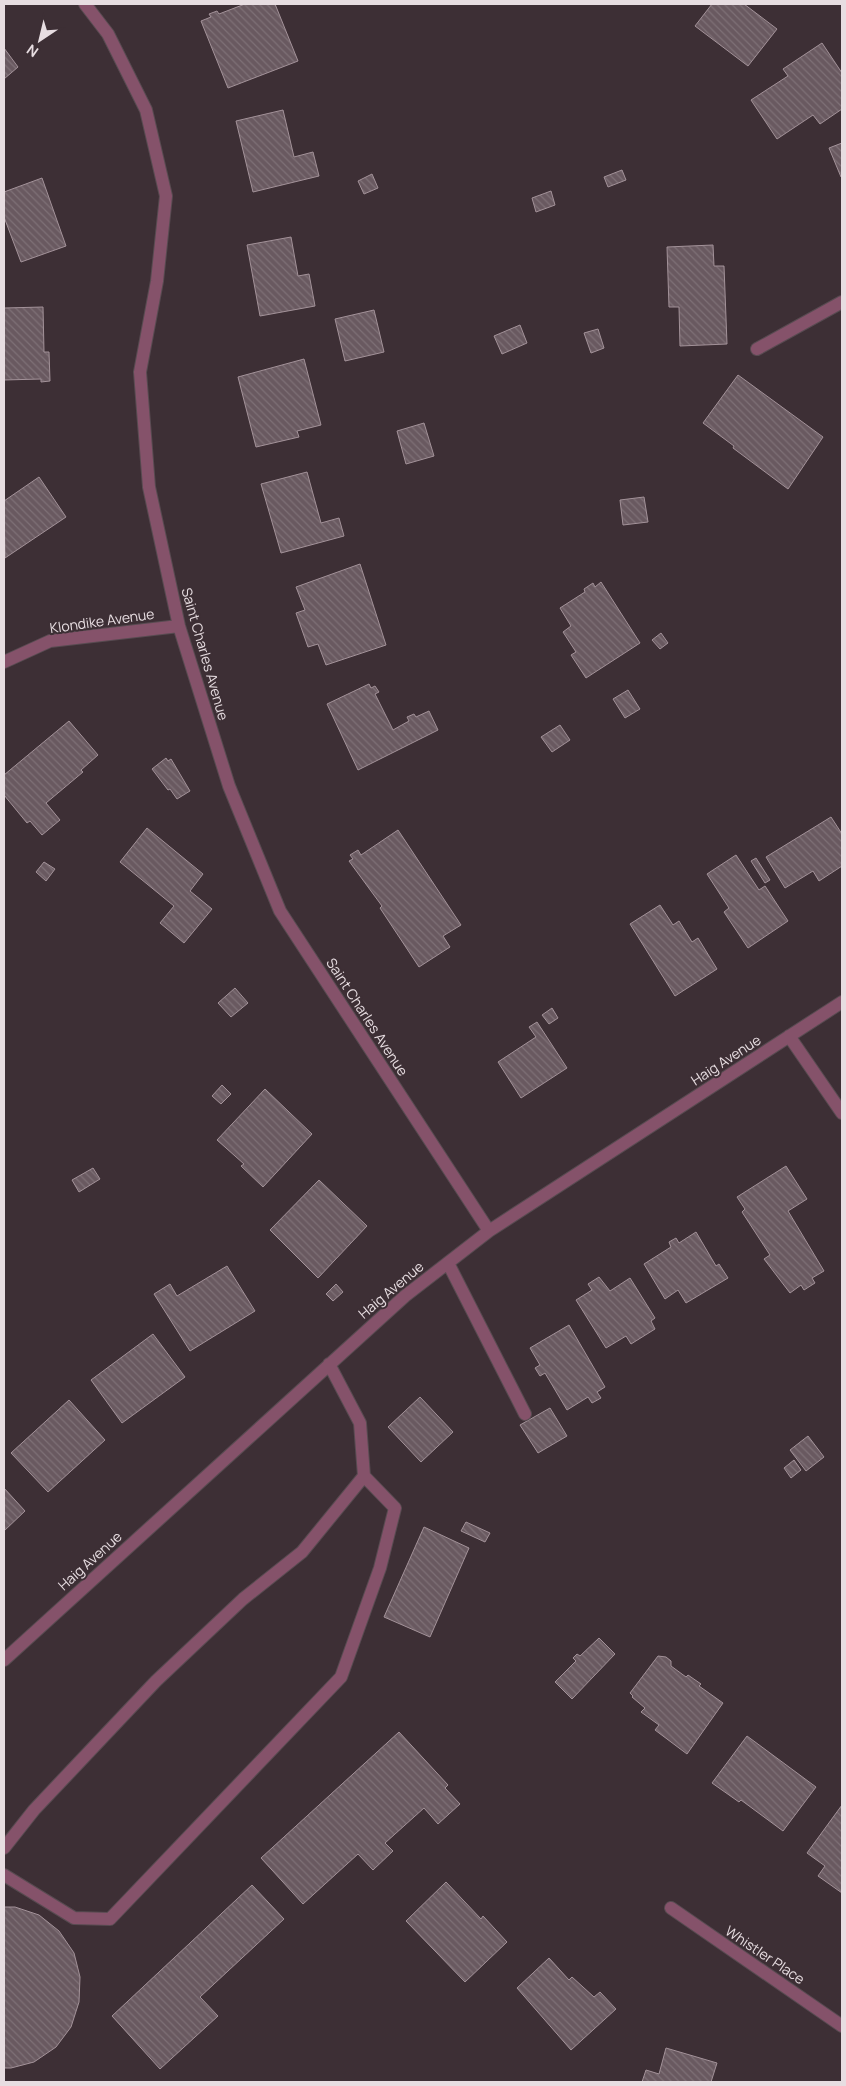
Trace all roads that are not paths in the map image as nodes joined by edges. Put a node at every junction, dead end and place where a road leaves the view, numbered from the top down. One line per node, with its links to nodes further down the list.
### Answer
1 (85, 4): 4 (street, Saint Charles Avenue)
2 (842, 302): 3 (street)
3 (757, 349)
4 (179, 626): 5 (street, Klondike Avenue); 9 (street, Saint Charles Avenue)
5 (4, 662)
6 (842, 1002): 7 (street, Haig Avenue)
7 (789, 1036): 8 (street); 9 (street, Haig Avenue)
8 (842, 1113)
9 (489, 1231): 10 (street, Haig Avenue)
10 (448, 1262): 11 (street, Haig Avenue); 12 (street)
11 (329, 1364): 13 (street); 14 (street, Haig Avenue)
12 (525, 1414)
13 (364, 1476): 15 (street); 16 (street)
14 (4, 1660)
15 (4, 1848)
16 (4, 1875)
17 (671, 1908): 18 (street, Whistler Place)
18 (842, 2026)

